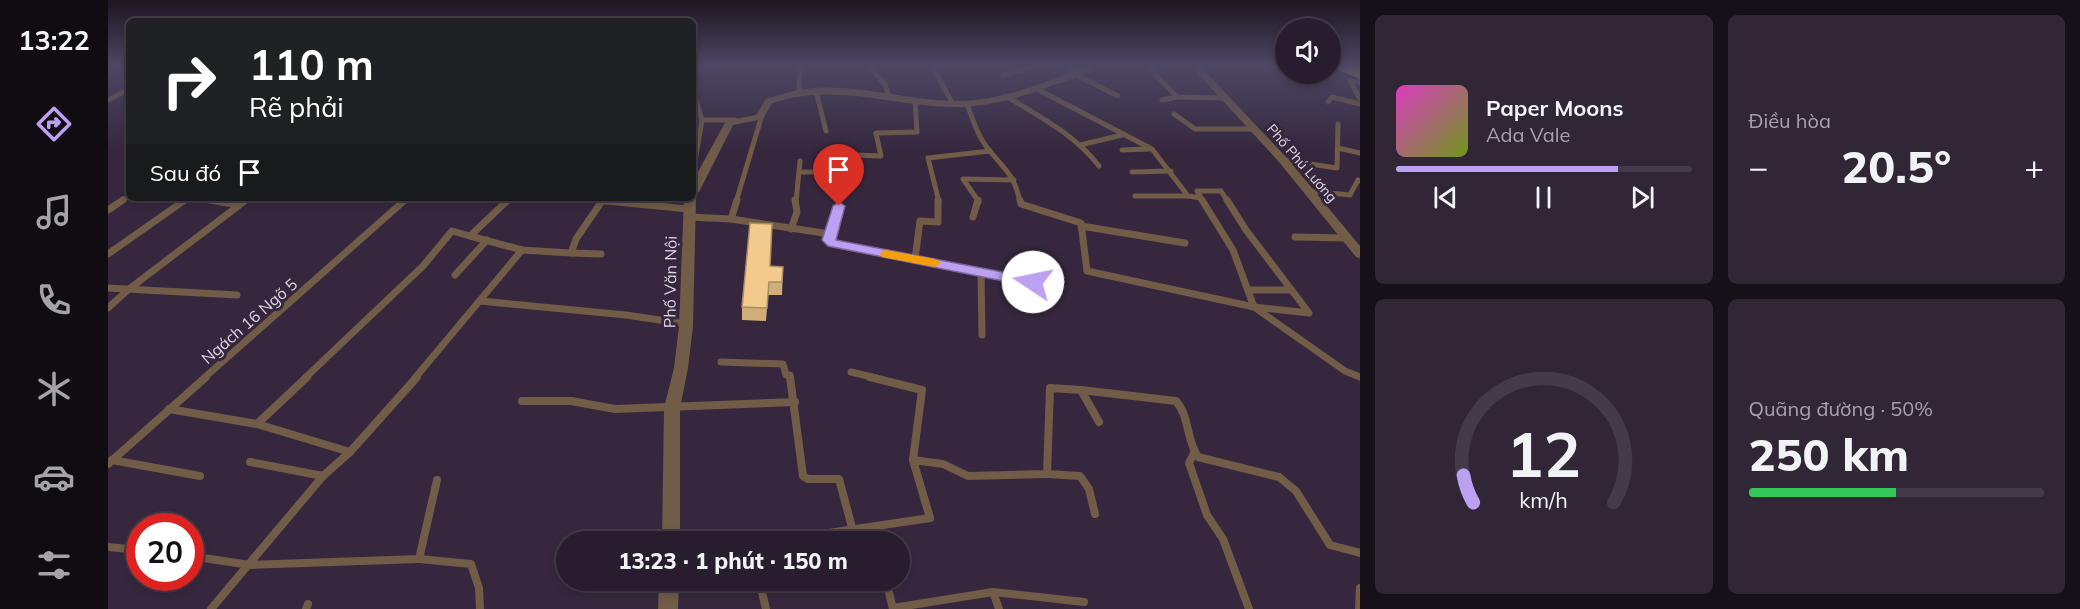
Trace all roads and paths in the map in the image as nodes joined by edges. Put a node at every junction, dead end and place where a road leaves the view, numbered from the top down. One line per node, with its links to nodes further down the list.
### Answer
1 (785, 94): 23 (street)
2 (817, 94): 28 (lane)
3 (868, 94): 12 (street)
4 (948, 94): 19 (lane)
5 (1013, 94): 10 (street)
6 (1047, 94): 29 (lane)
7 (1115, 94): 11 (lane)
8 (1175, 94): 13 (lane)
9 (1221, 94): 14 (street, Phố Phú Lương)
10 (1006, 96): 20 (street); 30 (lane)
11 (1118, 96)
12 (889, 97): 17 (street)
13 (1177, 97): 14 (lane); 16 (lane)
14 (1224, 98): 27 (street, Phố Phú Lương)
15 (696, 100): 24 (lane)
16 (1162, 100)
17 (915, 101): 19 (street); 41 (lane)
18 (1328, 102): 21 (lane)
19 (953, 104): 20 (street)
20 (966, 104): 34 (lane)
21 (1360, 105)
22 (1174, 114): 27 (lane)
23 (762, 115): 25 (street); 62 (lane)
24 (702, 120): 25 (lane); 36 (lane)
25 (735, 120): 45 (street, Phố Văn Nội)
26 (1338, 124): 32 (lane)
27 (1253, 129): 37 (street, Phố Phú Lương)
28 (826, 131)
29 (1122, 135): 30 (lane); 31 (lane)
30 (1080, 145): 39 (lane)
31 (1152, 148): 33 (lane); 40 (lane)
32 (1338, 148): 35 (lane); 37 (lane)
33 (1122, 150)
34 (990, 151): 43 (lane); 76 (lane)
35 (1360, 153)
36 (696, 155)
37 (1283, 160): 46 (street, Phố Phú Lương)
38 (800, 161): 41 (lane)
39 (1099, 166)
40 (1171, 171): 42 (lane); 48 (lane)
41 (800, 172): 64 (lane)
42 (1132, 172)
43 (1014, 180): 61 (lane); 63 (lane)
44 (1360, 181): 46 (lane)
45 (696, 190)
46 (1309, 191): 68 (street, Phố Phú Lương)
47 (1135, 196): 48 (lane)
48 (1188, 196): 50 (lane)
49 (126, 198): 60 (lane)
50 (1201, 198): 81 (lane); 82 (lane)
51 (184, 201): 73 (lane)
52 (214, 201): 58 (lane)
53 (245, 201): 58 (lane)
54 (404, 201): 97 (lane, Ngách 16 Ngõ 5)
55 (507, 201): 66 (lane)
56 (602, 201): 57 (lane); 72 (lane)
57 (690, 203): 62 (lane); 96 (street, Phố Văn Nội)
58 (239, 205): 80 (lane)
59 (839, 206): 65 (lane)
60 (108, 210)
61 (973, 217)
62 (731, 219): 64 (lane)
63 (1081, 226): 70 (lane); 85 (lane)
64 (791, 229): 65 (lane)
65 (830, 234): 76 (lane)
66 (470, 236): 69 (lane); 99 (lane)
67 (1295, 237): 68 (lane)
68 (1347, 238): 75 (street, Phố Phú Lương)
69 (487, 240): 71 (lane); 78 (lane)
70 (1185, 243)
71 (522, 250): 72 (lane); 84 (lane)
72 (571, 253): 74 (lane)
73 (108, 254)
74 (601, 254)
75 (1360, 254)
76 (915, 260): 77 (lane)
77 (981, 272): 86 (lane); 89 (lane)
78 (455, 275)
79 (108, 288): 80 (lane)
80 (129, 289): 83 (lane); 87 (lane)
81 (1248, 290): 82 (lane); 85 (lane)
82 (1291, 290): 85 (lane)
83 (237, 295)
84 (480, 301): 88 (lane); 100 (lane)
85 (1254, 306): 92 (lane)
86 (1046, 307)
87 (108, 308)
88 (680, 323)
89 (981, 335)
90 (721, 362): 95 (lane)
91 (851, 372): 102 (lane)
92 (1360, 377)
93 (1081, 390): 98 (lane); 101 (lane); 105 (lane)
94 (522, 400): 96 (lane)
95 (795, 402): 96 (lane); 112 (lane)
96 (672, 408): 111 (street, Phố Văn Nội)
97 (169, 409): 99 (lane); 103 (lane, Ngách 16 Ngõ 5)
98 (1099, 422)
99 (257, 424): 100 (lane)
100 (350, 452): 107 (lane)
101 (1194, 453): 116 (lane); 132 (lane)
102 (914, 460): 105 (lane); 110 (lane)
103 (110, 462): 106 (lane)
104 (250, 462): 107 (lane)
105 (1047, 474): 109 (lane)
106 (200, 476)
107 (323, 476): 119 (lane)
108 (437, 480): 118 (lane)
109 (1095, 514)
110 (873, 527): 112 (lane); 113 (lane)
111 (670, 531)
112 (853, 531)
113 (874, 531)
114 (108, 547): 115 (lane)
115 (126, 549)
116 (1360, 553)
117 (204, 558): 119 (lane)
118 (419, 559): 119 (lane); 127 (lane)
119 (250, 565): 126 (lane)
120 (1360, 588): 133 (lane)
121 (669, 591): 128 (street)
122 (762, 591): 129 (lane)
123 (889, 591): 130 (lane)
124 (993, 592): 125 (lane); 130 (lane); 131 (lane)
125 (1084, 602)
126 (211, 609)
127 (480, 609)
128 (668, 609)
129 (766, 609)
130 (893, 609)
131 (999, 609)
132 (1249, 609)
133 (1359, 609)

